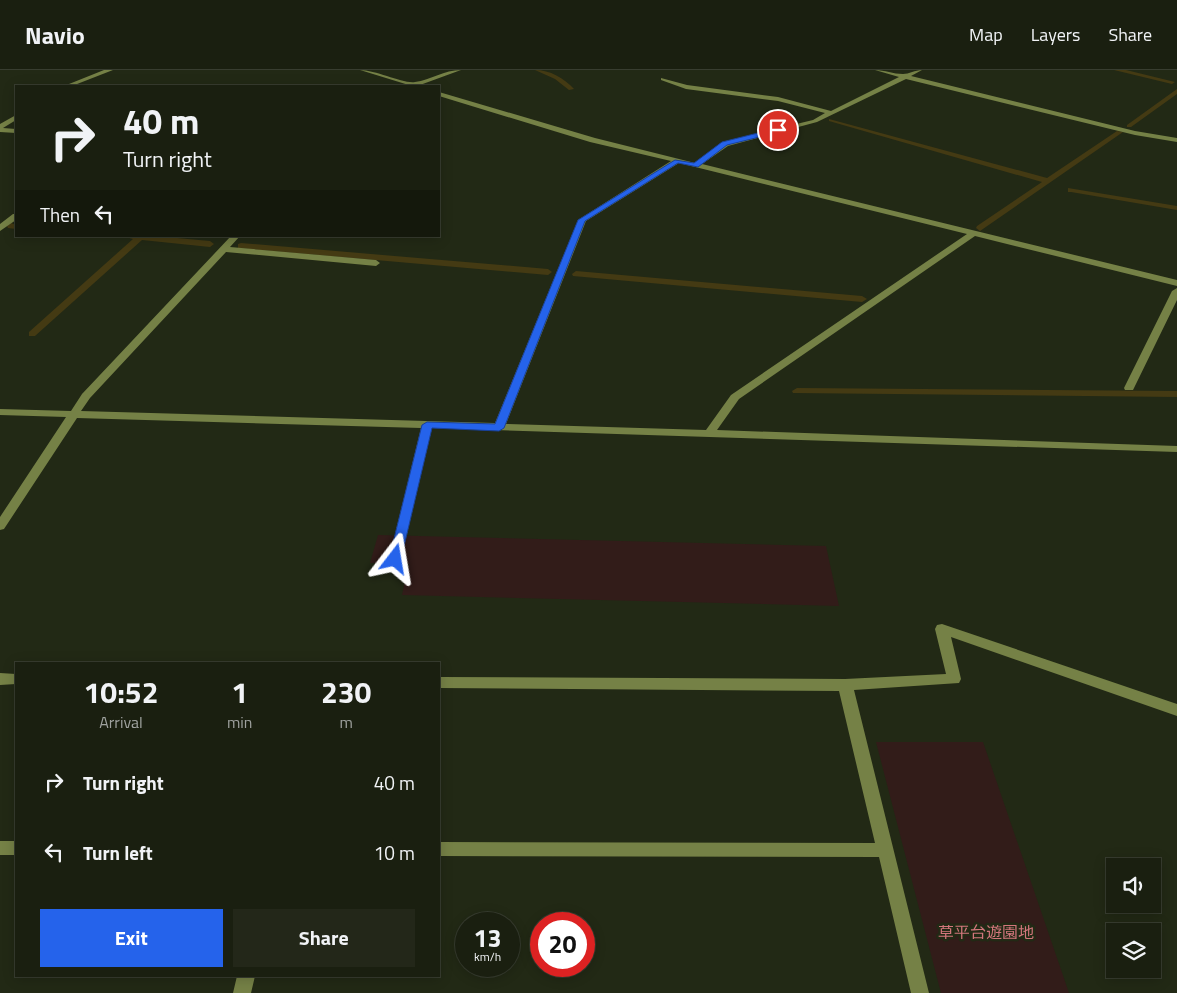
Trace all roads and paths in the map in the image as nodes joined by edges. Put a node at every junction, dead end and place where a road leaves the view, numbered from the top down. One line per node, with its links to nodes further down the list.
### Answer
1 (110, 70): 8 (street)
2 (362, 70): 9 (street)
3 (458, 70): 9 (street)
4 (878, 70): 6 (street)
5 (919, 70): 6 (street)
6 (905, 77): 11 (street); 15 (street)
7 (663, 79): 11 (street)
8 (70, 85)
9 (416, 85)
10 (440, 94): 16 (street)
11 (832, 112): 17 (street)
12 (15, 118): 13 (street)
13 (0, 129): 14 (street)
14 (15, 131)
15 (1177, 140)
16 (677, 161): 17 (street); 30 (street)
17 (695, 166): 20 (street)
18 (15, 217): 19 (street)
19 (0, 228)
20 (974, 233): 24 (street); 31 (street)
21 (235, 237): 22 (street)
22 (224, 249): 23 (street); 28 (street)
23 (376, 263)
24 (1177, 283)
25 (1177, 291): 26 (street)
26 (1129, 388)
27 (0, 412): 28 (street)
28 (74, 414): 29 (street); 33 (street)
29 (427, 425): 30 (street); 34 (street)
30 (499, 428): 31 (street)
31 (709, 433): 32 (street)
32 (1177, 449)
33 (0, 526)
34 (395, 559)
35 (0, 679): 36 (street)
36 (15, 679)
37 (440, 682): 38 (street)
38 (844, 685): 39 (street); 43 (street)
39 (1177, 710)
40 (0, 848): 41 (street)
41 (15, 848)
42 (440, 849): 43 (street)
43 (885, 850): 46 (street)
44 (246, 977): 45 (street)
45 (242, 993)
46 (920, 993)

